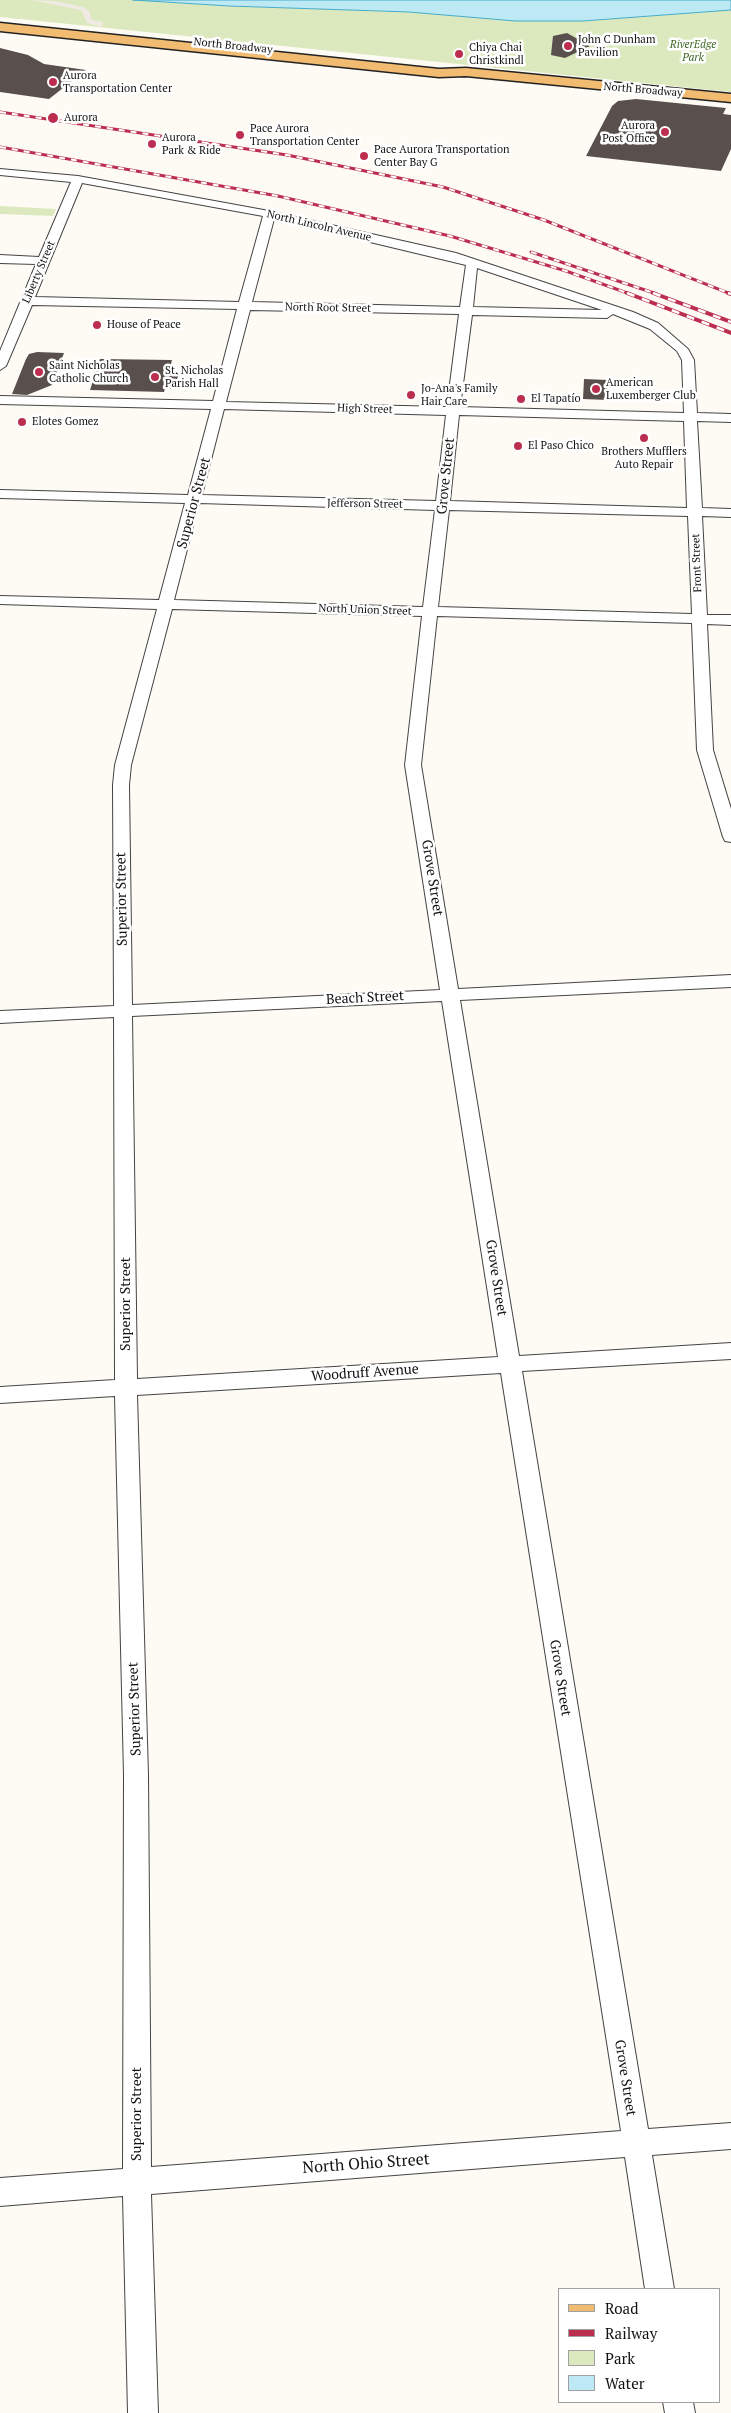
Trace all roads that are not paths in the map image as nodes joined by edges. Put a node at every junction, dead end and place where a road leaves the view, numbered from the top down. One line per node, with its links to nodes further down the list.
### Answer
1 (0, 21): 3 (main road, North Broadway)
2 (0, 27): 3 (main road, North Broadway)
3 (466, 72): 4 (main road, North Broadway)
4 (731, 98)
5 (0, 172): 6 (street, North Lincoln Avenue)
6 (78, 179): 7 (street, North Lincoln Avenue); 9 (street, Liberty Street)
7 (269, 214): 10 (street, North Lincoln Avenue); 12 (street, Superior Street)
8 (0, 259): 9 (street)
9 (44, 262): 11 (street, Liberty Street)
10 (472, 264): 13 (street, Grove Street); 14 (street, North Lincoln Avenue)
11 (27, 301): 12 (street, North Root Street); 16 (street, Liberty Street)
12 (245, 306): 13 (street, North Root Street); 19 (street, Superior Street)
13 (466, 311): 14 (street, North Root Street); 20 (street, Grove Street)
14 (629, 315): 21 (street, Front Street)
15 (2, 320): 16 (street)
16 (19, 320): 17 (street, Liberty Street)
17 (0, 366)
18 (0, 400): 19 (street, High Street)
19 (220, 405): 20 (street, High Street); 24 (street, Superior Street)
20 (453, 411): 21 (street, High Street); 25 (street, Grove Street)
21 (691, 417): 22 (street, High Street); 26 (street, Front Street)
22 (731, 418)
23 (0, 494): 24 (street, Jefferson Street)
24 (195, 499): 25 (street, Jefferson Street); 29 (street, Superior Street)
25 (443, 506): 26 (street, Jefferson Street); 30 (street, Grove Street)
26 (695, 512): 27 (street, Jefferson Street); 31 (street, Front Street)
27 (731, 513)
28 (0, 600): 29 (street, North Union Street)
29 (166, 604): 30 (street, North Union Street); 36 (street, Superior Street)
30 (431, 612): 31 (street, North Union Street); 35 (street, Grove Street)
31 (699, 619): 32 (street, North Union Street); 33 (street, Front Street)
32 (731, 620)
33 (731, 837)
34 (731, 981): 35 (street, Beach Street)
35 (451, 994): 36 (street, Beach Street); 39 (street, Grove Street)
36 (124, 1010): 37 (street, Beach Street); 40 (street, Superior Street)
37 (0, 1016)
38 (731, 1351): 39 (street, Woodruff Avenue)
39 (509, 1364): 40 (street, Woodruff Avenue); 43 (street, Grove Street)
40 (126, 1388): 41 (street, Woodruff Avenue); 44 (street, Superior Street)
41 (0, 1395)
42 (731, 2136): 43 (street, North Ohio Street)
43 (636, 2144): 44 (street, North Ohio Street); 46 (street, Grove Street)
44 (137, 2182): 45 (street, North Ohio Street); 47 (street, Superior Street)
45 (0, 2192)
46 (660, 2288)
47 (143, 2413)

